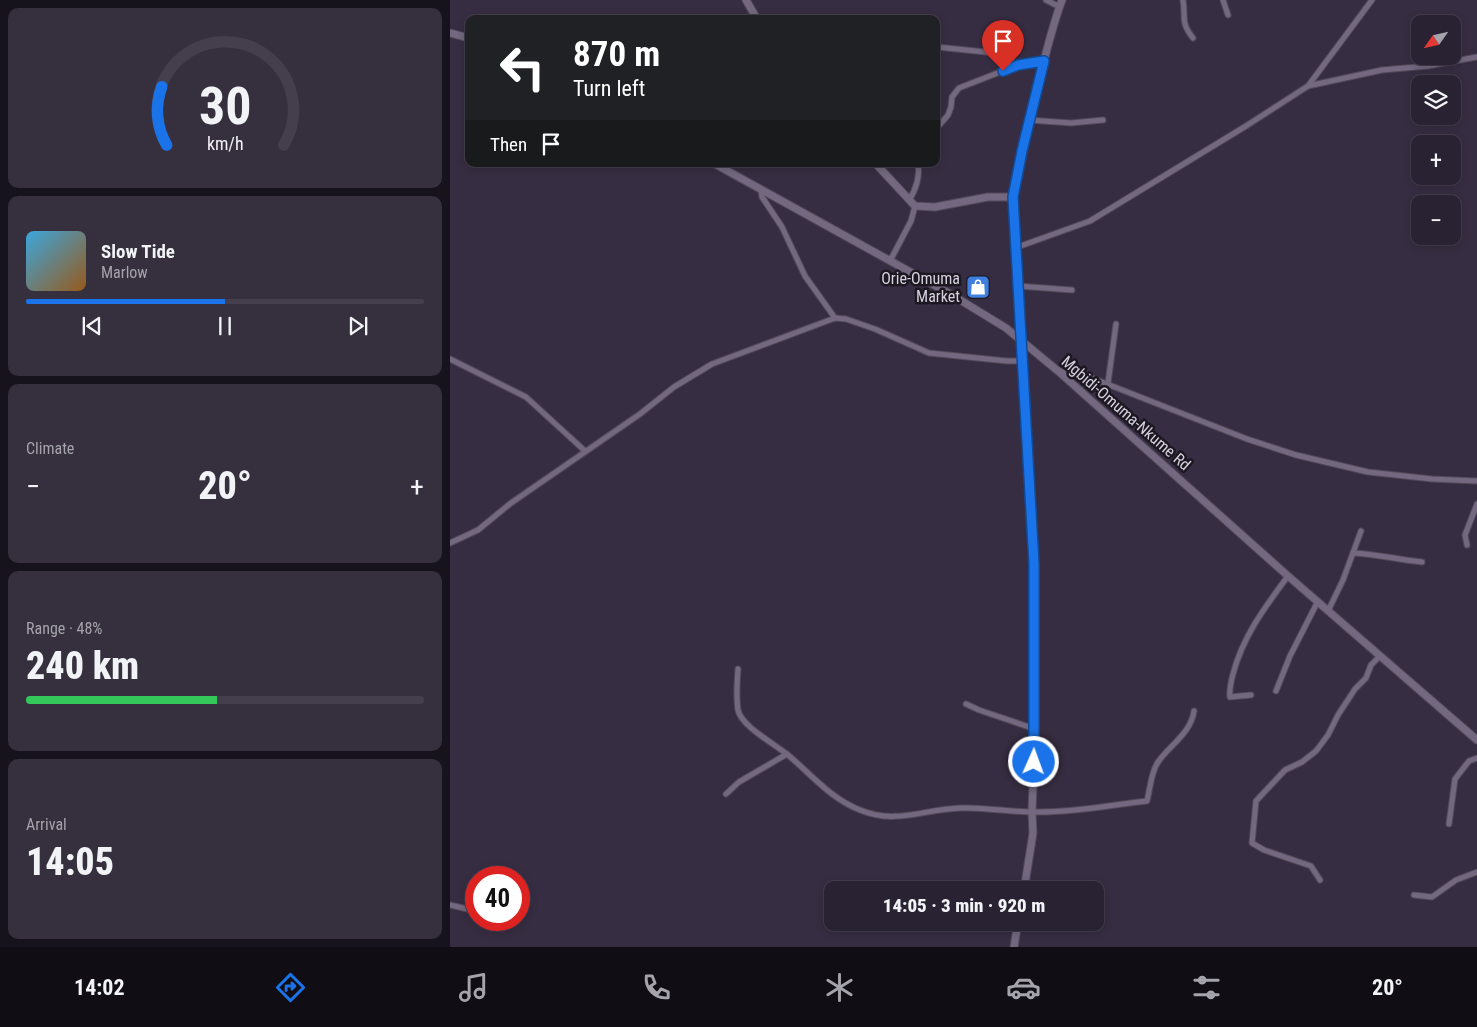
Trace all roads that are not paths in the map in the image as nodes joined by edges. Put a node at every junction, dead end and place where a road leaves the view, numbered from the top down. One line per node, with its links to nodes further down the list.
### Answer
1 (746, 0): 7 (street)
2 (1046, 0): 6 (street)
3 (1182, 0): 11 (street)
4 (1223, 0): 8 (street)
5 (1372, 0): 16 (street)
6 (1061, 4): 14 (street)
7 (755, 15)
8 (1228, 15)
9 (450, 33): 10 (street)
10 (465, 37)
11 (1193, 38)
12 (940, 46): 15 (street)
13 (1477, 57): 16 (street)
14 (1044, 61): 15 (street); 17 (street)
15 (1018, 65): 19 (street)
16 (1308, 86): 27 (street)
17 (1029, 120): 18 (street); 24 (street)
18 (1103, 120)
19 (940, 125)
20 (720, 167): 23 (street, Mgbidi-Omuma-Nkume Rd)
21 (879, 167): 25 (street)
22 (918, 167): 25 (street)
23 (761, 190): 28 (street, Mgbidi-Omuma-Nkume Rd); 31 (street)
24 (1013, 197): 26 (street); 27 (street)
25 (908, 200): 26 (street)
26 (915, 206): 28 (street)
27 (1015, 248): 29 (street)
28 (890, 261): 33 (street, Mgbidi-Omuma-Nkume Rd)
29 (1018, 286): 30 (street); 33 (street)
30 (1072, 290)
31 (835, 318): 35 (street); 38 (street)
32 (1116, 324): 37 (street)
33 (1021, 340): 35 (street); 36 (street, Mgbidi-Omuma-Nkume Rd)
34 (450, 359): 38 (street)
35 (1023, 361): 55 (street)
36 (1058, 371): 37 (street); 46 (street, Mgbidi-Omuma-Nkume Rd)
37 (1108, 383): 39 (street)
38 (585, 451): 42 (street)
39 (1477, 481)
40 (1477, 504): 43 (street)
41 (1361, 532): 44 (street)
42 (450, 543)
43 (1467, 544)
44 (1353, 553): 45 (street); 48 (street)
45 (1422, 562)
46 (1288, 576): 47 (street, Mgbidi-Omuma-Nkume Rd); 52 (street)
47 (1318, 602): 48 (street, Mgbidi-Omuma-Nkume Rd); 51 (street)
48 (1328, 611): 49 (street, Mgbidi-Omuma-Nkume Rd)
49 (1380, 656): 56 (street, Mgbidi-Omuma-Nkume Rd); 63 (street)
50 (738, 669): 57 (street)
51 (1276, 691)
52 (1251, 695)
53 (966, 704): 55 (street)
54 (1194, 711): 60 (street)
55 (1035, 729): 60 (street)
56 (1477, 740)
57 (787, 754): 59 (street); 60 (street)
58 (1477, 758): 61 (street)
59 (726, 794)
60 (1032, 812): 64 (street)
61 (1449, 824)
62 (1477, 872): 65 (street)
63 (1320, 880)
64 (1025, 881)
65 (1414, 895)
66 (450, 905): 67 (street)
67 (465, 908)
68 (1017, 931): 69 (street)
69 (1014, 947)

